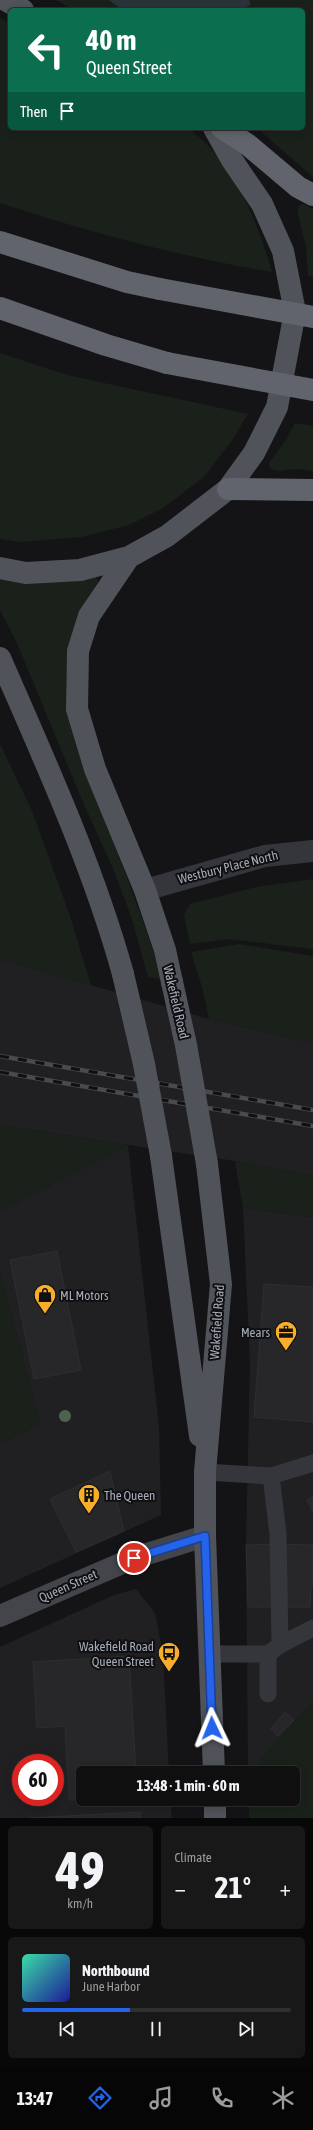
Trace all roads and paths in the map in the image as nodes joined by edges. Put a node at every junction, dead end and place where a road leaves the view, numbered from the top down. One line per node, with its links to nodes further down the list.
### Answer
1 (5, 0): 2 (main road)
2 (19, 8)
3 (215, 130): 10 (main road)
4 (225, 130): 5 (highway)
5 (313, 196)
6 (0, 242): 8 (highway, bridge)
7 (0, 308): 9 (highway, bridge)
8 (313, 317)
9 (313, 390)
10 (228, 488): 11 (highway); 12 (main road)
11 (313, 490)
12 (128, 557): 13 (main road); 16 (main road, Wakefield Road)
13 (0, 568)
14 (0, 658): 18 (main road, Wakefield Road, bridge)
15 (313, 851): 16 (street, Westbury Place North)
16 (145, 890): 18 (main road, Wakefield Road, bridge)
17 (313, 1463): 19 (lane)
18 (205, 1472): 19 (lane); 20 (main road, Wakefield Road)
19 (271, 1476): 23 (lane)
20 (205, 1536): 21 (street, Queen Street); 24 (main road, Wakefield Road)
21 (0, 1616)
22 (313, 1628): 23 (lane)
23 (274, 1650): 24 (lane); 25 (lane)
24 (209, 1654): 26 (main road, Wakefield Road)
25 (268, 1694)
26 (214, 1766)
27 (214, 1806): 28 (main road)
28 (215, 1818)

